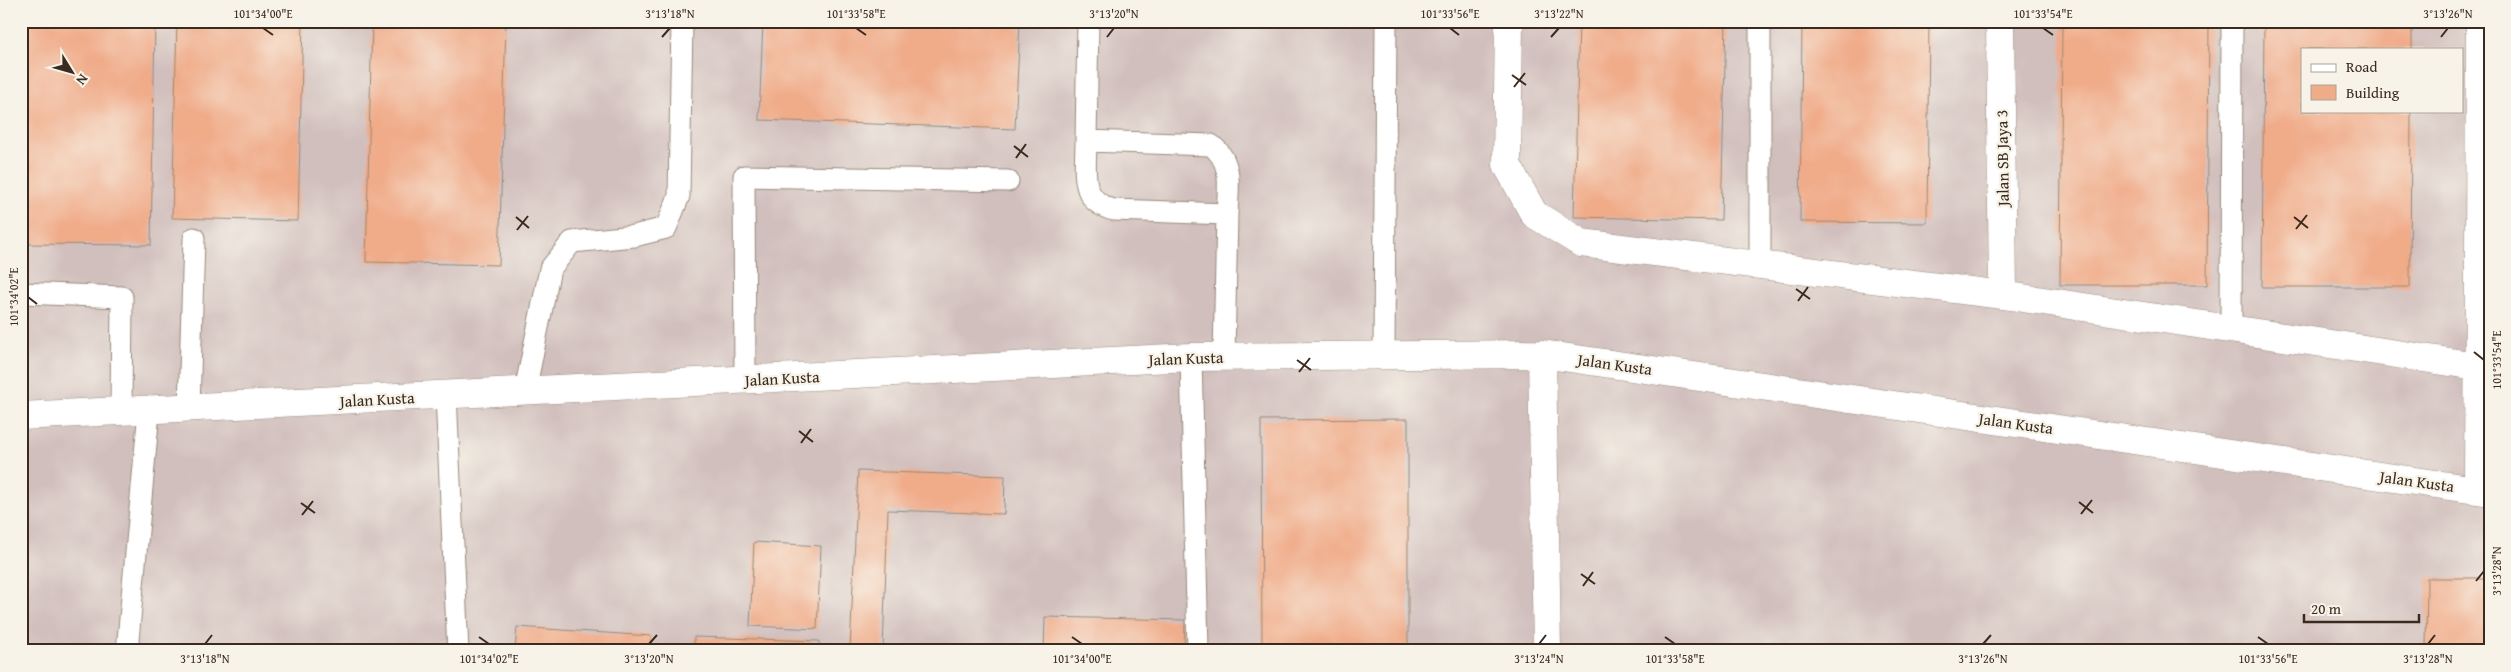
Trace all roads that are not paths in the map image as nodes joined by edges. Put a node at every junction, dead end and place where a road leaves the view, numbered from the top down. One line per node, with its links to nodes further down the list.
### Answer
1 (682, 21): 23 (lane)
2 (1088, 21): 9 (lane)
3 (1386, 21): 18 (lane)
4 (1509, 21): 13 (street)
5 (1760, 21): 13 (lane)
6 (2000, 21): 15 (street, Jalan SB Jaya 3)
7 (2232, 21): 16 (lane)
8 (2480, 21): 21 (street)
9 (1086, 141): 11 (lane); 11 (lane)
10 (1008, 181): 22 (lane)
11 (1227, 214): 20 (lane)
12 (194, 238): 25 (lane)
13 (1760, 265): 15 (street)
14 (21, 293): 26 (lane)
15 (2004, 295): 16 (street)
16 (2231, 329): 21 (street)
17 (1542, 354): 18 (street, Jalan Kusta); 29 (street, Jalan Kusta); 33 (street)
18 (1384, 355): 20 (street, Jalan Kusta)
19 (1192, 357): 20 (street, Jalan Kusta); 22 (street, Jalan Kusta); 32 (lane)
20 (1224, 357)
21 (2484, 367): 29 (street)
22 (745, 380): 23 (street, Jalan Kusta)
23 (525, 391): 24 (street, Jalan Kusta)
24 (446, 395): 25 (street, Jalan Kusta); 31 (lane)
25 (188, 408): 27 (street, Jalan Kusta)
26 (121, 410): 27 (street, Jalan Kusta); 28 (street, Jalan Kusta)
27 (149, 411): 30 (lane)
28 (21, 416)
29 (2484, 491)
30 (127, 651)
31 (458, 651)
32 (1198, 651)
33 (1547, 651)

